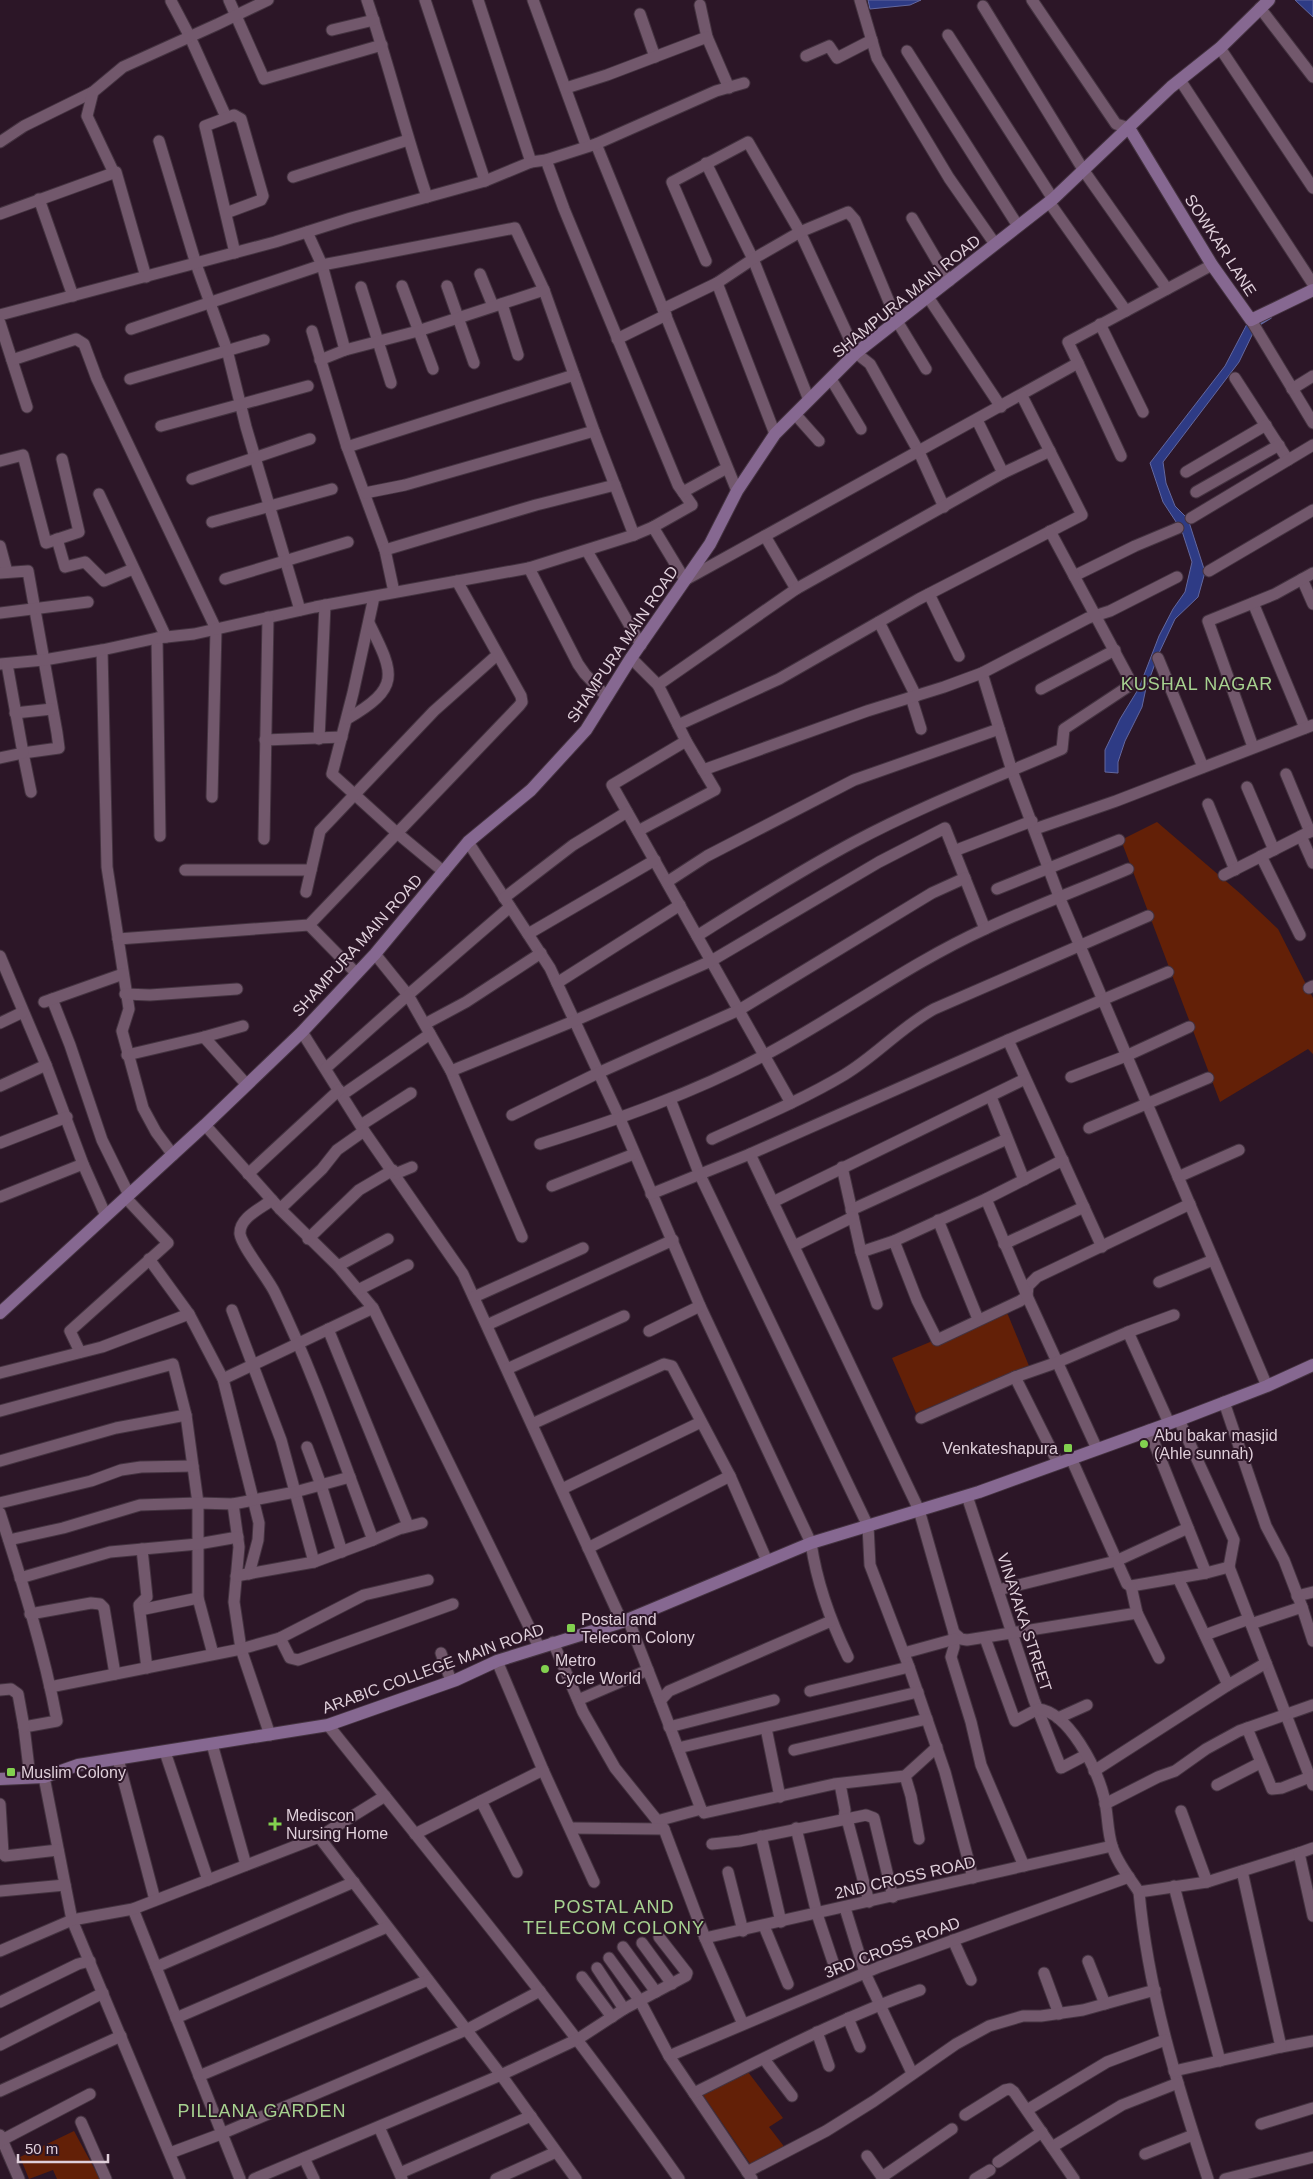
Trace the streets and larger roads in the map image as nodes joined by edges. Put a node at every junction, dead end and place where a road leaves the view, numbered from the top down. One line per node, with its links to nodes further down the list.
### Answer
1 (229, 0): 14 (street)
2 (268, 0): 14 (street)
3 (367, 0): 15 (street)
4 (425, 0): 44 (street)
5 (478, 0): 39 (street)
6 (860, 0): 20 (street)
7 (1032, 0): 33 (street)
8 (171, 1): 19 (street)
9 (534, 3): 29 (street)
10 (1265, 4): 22 (street, SHAMPURA MAIN ROAD); 26 (street)
11 (700, 5): 18 (street)
12 (983, 6): 41 (street)
13 (640, 14): 25 (street)
14 (236, 16): 19 (street); 21 (street)
15 (374, 20): 16 (street); 21 (street)
16 (332, 30)
17 (948, 34): 48 (street)
18 (708, 36): 25 (street); 30 (street)
19 (190, 37): 31 (street); 32 (street)
20 (872, 40): 24 (street); 55 (street)
21 (382, 45): 34 (street)
22 (1220, 48): 27 (street, SHAMPURA MAIN ROAD); 45 (street)
23 (907, 51): 52 (street)
24 (806, 56)
25 (655, 57): 29 (street)
26 (1313, 77)
27 (1180, 80): 33 (street, SHAMPURA MAIN ROAD); 66 (street)
28 (744, 84): 30 (street)
29 (566, 88): 37 (street)
30 (729, 88): 37 (street)
31 (93, 92): 36 (street); 42 (street)
32 (226, 117): 49 (street); 49 (street)
33 (1128, 128): 41 (street, SHAMPURA MAIN ROAD); 61 (street, SOWKAR LANE)
34 (408, 140): 43 (street); 46 (street)
35 (160, 141): 59 (street)
36 (0, 142)
37 (591, 144): 38 (street); 78 (street)
38 (546, 160): 39 (street); 88 (street)
39 (531, 162): 44 (street)
40 (706, 163): 54 (street); 57 (street); 58 (street)
41 (1084, 171): 48 (street, SHAMPURA MAIN ROAD); 70 (street)
42 (114, 173): 47 (street); 63 (street)
43 (293, 177)
44 (485, 181): 46 (street)
45 (1313, 188)
46 (427, 197): 53 (street)
47 (39, 199): 50 (street); 73 (street)
48 (1051, 200): 52 (street, SHAMPURA MAIN ROAD); 77 (street)
49 (226, 213): 56 (street)
50 (0, 214)
51 (912, 218): 64 (street)
52 (1018, 226): 55 (street, SHAMPURA MAIN ROAD)
53 (307, 232): 56 (street); 60 (street)
54 (800, 232): 57 (street); 82 (street); 93 (street)
55 (995, 244): 64 (street, SHAMPURA MAIN ROAD)
56 (235, 253): 59 (street)
57 (753, 259): 65 (street); 110 (street)
58 (706, 262)
59 (196, 264): 63 (street); 75 (street)
60 (322, 265): 71 (street); 75 (street); 92 (street)
61 (1212, 265): 70 (street); 81 (street, SOWKAR LANE)
62 (480, 274): 76 (street)
63 (146, 278): 73 (street)
64 (949, 281): 74 (street, SHAMPURA MAIN ROAD)
65 (717, 283): 78 (street); 122 (street)
66 (1313, 284)
67 (402, 286): 87 (street)
68 (447, 286): 80 (street)
69 (361, 287): 90 (street)
70 (1167, 289): 77 (street)
71 (544, 290): 76 (street); 101 (street)
72 (1313, 290): 81 (street, SOWKAR LANE)
73 (73, 296): 79 (street)
74 (928, 297): 82 (street, SHAMPURA MAIN ROAD); 113 (street)
75 (210, 303): 85 (street); 91 (street)
76 (497, 305): 80 (street); 94 (street)
77 (1126, 311): 84 (street)
78 (665, 312): 88 (street); 135 (street)
79 (0, 315)
80 (458, 317): 87 (street); 97 (street)
81 (1251, 320): 108 (street)
82 (897, 321): 93 (street, SHAMPURA MAIN ROAD); 100 (street)
83 (0, 323): 95 (street)
84 (1100, 324): 98 (street); 114 (street)
85 (131, 329)
86 (312, 331): 96 (street)
87 (418, 331): 90 (street); 99 (street)
88 (616, 339): 142 (street)
89 (264, 340): 91 (street)
90 (378, 341): 92 (street); 106 (street)
91 (227, 350): 104 (street); 111 (street)
92 (345, 350): 96 (street)
93 (856, 353): 105 (street, SHAMPURA MAIN ROAD); 129 (street)
94 (518, 355)
95 (12, 360): 112 (street); 188 (street)
96 (320, 360): 127 (street)
97 (474, 363)
98 (1078, 363): 109 (street); 130 (street)
99 (433, 369)
100 (926, 369)
101 (574, 375): 121 (street); 127 (street)
102 (1313, 376): 108 (street)
103 (1235, 378): 118 (street)
104 (130, 379)
105 (830, 379): 110 (street, SHAMPURA MAIN ROAD); 120 (street)
106 (392, 383)
107 (308, 386): 111 (street)
108 (1292, 389): 117 (street)
109 (1022, 396): 113 (street); 128 (street)
110 (809, 400): 115 (street, SHAMPURA MAIN ROAD)
111 (240, 406): 119 (street); 132 (street)
112 (27, 407)
113 (1000, 407): 116 (street)
114 (1143, 412)
115 (795, 414): 122 (street, SHAMPURA MAIN ROAD); 124 (street)
116 (978, 420): 129 (street); 137 (street)
117 (1313, 424)
118 (1266, 425): 125 (street); 136 (street)
119 (161, 426)
120 (861, 429)
121 (594, 432): 139 (street); 144 (street)
122 (775, 434): 141 (street, SHAMPURA MAIN ROAD)
123 (310, 439): 132 (street)
124 (819, 441)
125 (1278, 445): 133 (street); 143 (street)
126 (1313, 445): 133 (street)
127 (347, 447): 144 (street)
128 (1050, 451): 137 (street); 153 (street)
129 (919, 452): 147 (street); 155 (street)
130 (1121, 456)
131 (62, 458): 156 (street)
132 (255, 459): 138 (street); 146 (street)
133 (1288, 460): 149 (street)
134 (0, 461): 156 (street)
135 (727, 468): 141 (street); 142 (street)
136 (1186, 472)
137 (1003, 473): 147 (street)
138 (192, 479)
139 (615, 485): 154 (street); 159 (street)
140 (332, 489): 146 (street)
141 (737, 491): 171 (street, SHAMPURA MAIN ROAD)
142 (683, 492): 151 (street)
143 (1196, 492)
144 (365, 493): 159 (street)
145 (99, 494): 163 (street)
146 (269, 507): 150 (street); 161 (street)
147 (944, 507): 173 (street)
148 (1313, 510): 164 (street)
149 (1190, 518)
150 (212, 522)
151 (654, 527): 154 (street); 171 (street)
152 (1178, 528): 167 (street)
153 (1050, 530): 167 (street); 175 (street)
154 (634, 535): 160 (street)
155 (765, 536): 171 (street); 173 (street)
156 (57, 540): 163 (street)
157 (348, 542): 161 (street)
158 (0, 546): 165 (street)
159 (385, 550): 174 (street)
160 (586, 551): 162 (street); 190 (street)
161 (285, 560): 169 (street); 182 (street)
162 (529, 568): 172 (street); 203 (street)
163 (133, 569): 189 (street)
164 (1209, 571)
165 (4, 573): 181 (street)
166 (1313, 573): 170 (street)
167 (1074, 576): 184 (street)
168 (1177, 577): 184 (street)
169 (225, 579)
170 (1302, 579): 178 (street); 179 (street)
171 (685, 580): 190 (street, SHAMPURA MAIN ROAD)
172 (457, 581): 174 (street); 193 (street)
173 (796, 589): 200 (street)
174 (394, 592): 176 (street)
175 (929, 594): 186 (street); 194 (street)
176 (374, 597): 180 (street); 187 (street)
177 (88, 602): 181 (street)
178 (1253, 603): 208 (street); 215 (street)
179 (1313, 604)
180 (325, 605): 182 (street); 212 (street)
181 (33, 609): 183 (street); 197 (street)
182 (300, 610): 185 (street)
183 (0, 613)
184 (1096, 616): 192 (street); 199 (street)
185 (268, 618): 188 (street); 213 (street)
186 (879, 622): 202 (street); 207 (street)
187 (369, 623): 206 (street); 206 (street)
188 (216, 629): 189 (street); 225 (street)
189 (162, 638): 191 (street); 232 (street)
190 (641, 645): 195 (street, SHAMPURA MAIN ROAD)
191 (102, 650): 197 (street); 261 (street)
192 (1115, 650): 201 (street); 220 (street)
193 (498, 655): 224 (street); 230 (street)
194 (959, 656)
195 (631, 658): 200 (street); 203 (street, SHAMPURA MAIN ROAD)
196 (1158, 658): 218 (street)
197 (44, 660): 198 (street); 204 (street)
198 (4, 664): 205 (street)
199 (982, 672): 202 (street); 210 (street)
200 (658, 685): 207 (street)
201 (1041, 689)
202 (913, 696): 209 (street); 219 (street)
203 (607, 697): 235 (street, SHAMPURA MAIN ROAD)
204 (52, 709): 205 (street); 216 (street)
205 (15, 713): 216 (street)
206 (346, 719): 211 (street)
207 (678, 725): 214 (street)
208 (1309, 727): 215 (street)
209 (921, 728)
210 (999, 729): 220 (street); 249 (street)
211 (342, 737): 212 (street); 224 (street)
212 (319, 739): 213 (street)
213 (265, 740): 233 (street)
214 (686, 741): 219 (street); 227 (street)
215 (1253, 747): 218 (street)
216 (23, 753): 217 (street); 223 (street)
217 (0, 758)
218 (1203, 767): 228 (street)
219 (703, 770): 229 (street)
220 (1012, 771): 228 (street); 260 (street)
221 (1286, 774): 231 (street)
222 (1247, 786): 236 (street)
223 (31, 792)
224 (354, 795): 230 (street); 244 (street)
225 (212, 796)
226 (1208, 804): 245 (street)
227 (627, 812): 229 (street); 253 (street)
228 (1033, 825): 237 (street); 241 (street)
229 (638, 831): 239 (street)
230 (396, 833): 246 (street); 256 (street)
231 (1308, 833): 236 (street); 240 (street)
232 (160, 836)
233 (264, 838)
234 (1119, 840): 241 (street)
235 (468, 842): 246 (street, SHAMPURA MAIN ROAD); 253 (street)
236 (1274, 850): 238 (street)
237 (954, 851): 248 (street); 266 (street)
238 (1261, 856): 245 (street); 259 (street)
239 (654, 860): 249 (street); 258 (street)
240 (1313, 863)
241 (1049, 868): 250 (street); 252 (street)
242 (1128, 869): 252 (street)
243 (185, 870): 244 (street)
244 (311, 870): 251 (street)
245 (1235, 870): 247 (street)
246 (444, 872): 263 (street, SHAMPURA MAIN ROAD)
247 (1224, 875)
248 (965, 878): 257 (street); 276 (street)
249 (667, 882): 254 (street)
250 (997, 889)
251 (306, 892)
252 (1060, 898): 257 (street); 262 (street)
253 (507, 903): 258 (street); 274 (street)
254 (680, 905): 260 (street); 271 (street)
255 (1148, 916): 262 (street)
256 (308, 925): 261 (street); 268 (street)
257 (985, 929): 287 (street)
258 (528, 934): 264 (street)
259 (1300, 935)
260 (698, 936): 266 (street)
261 (118, 939): 269 (street)
262 (1080, 946): 275 (street); 302 (street)
263 (375, 954): 268 (street, SHAMPURA MAIN ROAD); 274 (street)
264 (541, 954): 271 (street); 282 (street)
265 (0, 956): 270 (street)
266 (711, 961): 276 (street); 278 (street)
267 (1168, 972): 275 (street)
268 (356, 973): 283 (street, SHAMPURA MAIN ROAD)
269 (123, 974): 273 (street); 329 (street)
270 (4, 977): 277 (street)
271 (556, 983): 278 (street)
272 (237, 989): 273 (street)
273 (125, 994): 286 (street)
274 (408, 995): 282 (street); 290 (street)
275 (1103, 1001): 285 (street); 288 (street)
276 (739, 1010): 287 (street); 292 (street)
277 (23, 1012): 279 (street); 289 (street)
278 (574, 1021): 291 (street); 292 (street)
279 (0, 1023)
280 (243, 1026): 284 (street)
281 (1189, 1027): 288 (street)
282 (427, 1029): 291 (street); 298 (street)
283 (302, 1032): 290 (street); 296 (street, SHAMPURA MAIN ROAD)
284 (204, 1037): 286 (street); 296 (street)
285 (1008, 1040): 295 (street); 316 (street)
286 (127, 1055): 317 (street)
287 (764, 1055): 301 (street); 302 (street)
288 (1126, 1056): 293 (street); 303 (street)
289 (46, 1065): 297 (street); 305 (street)
290 (326, 1068): 298 (street)
291 (451, 1071): 339 (street)
292 (598, 1073): 304 (street); 306 (street)
293 (1070, 1077)
294 (1208, 1078): 303 (street)
295 (1025, 1079): 300 (street); 318 (street)
296 (247, 1085): 307 (street, SHAMPURA MAIN ROAD)
297 (0, 1086)
298 (340, 1092): 308 (street); 324 (street)
299 (411, 1093): 308 (street)
300 (990, 1096): 311 (street); 321 (street)
301 (670, 1099): 306 (street); 323 (street)
302 (791, 1102): 310 (street)
303 (1147, 1104): 309 (street); 325 (street)
304 (512, 1115)
305 (66, 1116): 312 (street); 319 (street)
306 (620, 1119): 313 (street); 315 (street)
307 (205, 1126): 317 (street, SHAMPURA MAIN ROAD); 324 (street)
308 (362, 1128): 322 (street); 334 (street)
309 (1090, 1128)
310 (712, 1139)
311 (1008, 1139): 326 (street); 336 (street)
312 (0, 1143)
313 (540, 1144)
314 (1239, 1150): 325 (street)
315 (634, 1154): 327 (street); 328 (street)
316 (750, 1154): 323 (street); 332 (street)
317 (173, 1155): 329 (street, SHAMPURA MAIN ROAD)
318 (1063, 1160): 326 (street); 335 (street)
319 (83, 1164): 330 (street); 337 (street)
320 (412, 1167): 322 (street)
321 (842, 1167): 332 (street); 336 (street)
322 (394, 1172): 340 (street); 356 (street)
323 (699, 1173): 328 (street); 407 (street)
324 (248, 1174): 334 (street)
325 (1178, 1177): 333 (street)
326 (1024, 1180): 331 (street)
327 (552, 1186)
328 (651, 1194): 342 (street)
329 (127, 1196): 337 (street, SHAMPURA MAIN ROAD); 349 (street)
330 (0, 1197)
331 (986, 1199): 338 (street); 344 (street)
332 (773, 1202): 345 (street)
333 (1190, 1204): 346 (street); 350 (street)
334 (276, 1205): 340 (street); 370 (street)
335 (1084, 1207): 344 (street); 346 (street)
336 (852, 1214): 345 (street); 348 (street)
337 (106, 1216): 361 (street, SHAMPURA MAIN ROAD)
338 (938, 1220): 343 (street); 365 (street)
339 (522, 1237)
340 (308, 1239): 352 (street)
341 (388, 1239): 352 (street)
342 (673, 1240): 358 (street); 366 (street)
343 (894, 1241): 348 (street); 365 (street)
344 (1004, 1244): 355 (street)
345 (794, 1246): 404 (street)
346 (1102, 1246): 355 (street)
347 (583, 1248): 356 (street)
348 (861, 1252): 357 (street)
349 (149, 1259): 362 (street); 371 (street)
350 (1213, 1260): 353 (street); 379 (street)
351 (408, 1265): 354 (street)
352 (338, 1266): 354 (street)
353 (1159, 1282)
354 (358, 1290): 359 (street)
355 (1027, 1296): 365 (street); 372 (street)
356 (474, 1297): 366 (street)
357 (877, 1304)
358 (700, 1306): 368 (street); 413 (street)
359 (373, 1308): 367 (street); 447 (street)
360 (232, 1310): 373 (street)
361 (0, 1312)
362 (189, 1314): 371 (street); 378 (street)
363 (1174, 1315): 369 (street)
364 (624, 1316): 375 (street)
365 (978, 1319)
366 (487, 1325): 375 (street)
367 (328, 1329): 370 (street); 408 (street)
368 (649, 1332)
369 (1128, 1332): 372 (street); 384 (street)
370 (300, 1343): 373 (street); 394 (street)
371 (80, 1352): 376 (street)
372 (1058, 1362): 377 (street); 389 (street)
373 (254, 1365): 378 (street); 398 (street)
374 (1313, 1365): 379 (street, ARABIC COLLEGE MAIN ROAD)
375 (507, 1369): 386 (street)
376 (0, 1373)
377 (1015, 1377): 383 (street); 392 (street)
378 (223, 1379): 400 (street)
379 (1267, 1386): 380 (street, ARABIC COLLEGE MAIN ROAD)
380 (1224, 1402): 384 (street, ARABIC COLLEGE MAIN ROAD); 432 (street)
381 (0, 1411): 382 (street)
382 (186, 1415): 391 (street); 393 (street)
383 (921, 1418)
384 (1174, 1421): 387 (street, ARABIC COLLEGE MAIN ROAD); 421 (street)
385 (701, 1422): 386 (street); 395 (street); 397 (street)
386 (532, 1424): 397 (street)
387 (1149, 1430): 389 (street, ARABIC COLLEGE MAIN ROAD); 409 (street)
388 (307, 1447): 396 (street)
389 (1097, 1449): 390 (street, ARABIC COLLEGE MAIN ROAD)
390 (1071, 1458): 392 (street, ARABIC COLLEGE MAIN ROAD); 419 (street)
391 (0, 1461)
392 (1058, 1463): 399 (street, ARABIC COLLEGE MAIN ROAD)
393 (193, 1466): 401 (street); 402 (street)
394 (350, 1476): 396 (street); 412 (street)
395 (730, 1476): 415 (street); 418 (street)
396 (322, 1485): 398 (street); 417 (street)
397 (562, 1489): 415 (street)
398 (295, 1492): 400 (street); 420 (street)
399 (966, 1496): 404 (street, ARABIC COLLEGE MAIN ROAD); 429 (street, VINAYAKA STREET)
400 (253, 1500): 403 (street); 423 (street)
401 (0, 1503)
402 (198, 1503): 403 (street); 411 (street); 414 (street)
403 (234, 1504): 410 (street)
404 (919, 1510): 407 (street, ARABIC COLLEGE MAIN ROAD); 442 (street)
405 (0, 1513): 411 (street)
406 (422, 1523): 408 (street)
407 (868, 1526): 413 (street, ARABIC COLLEGE MAIN ROAD); 450 (street)
408 (403, 1528): 412 (street)
409 (1188, 1528): 419 (street); 422 (street)
410 (238, 1538): 414 (street); 424 (street)
411 (9, 1540): 425 (street)
412 (374, 1540): 417 (street)
413 (811, 1543): 418 (street, ARABIC COLLEGE MAIN ROAD); 438 (street)
414 (198, 1544): 416 (street); 431 (street)
415 (588, 1548): 437 (street)
416 (142, 1549): 425 (street); 434 (street)
417 (342, 1552): 420 (street)
418 (767, 1561): 437 (street, ARABIC COLLEGE MAIN ROAD)
419 (1116, 1561): 428 (street); 429 (street)
420 (314, 1562): 423 (street)
421 (1229, 1567): 422 (street); 439 (street)
422 (1206, 1573): 426 (street)
423 (249, 1574): 424 (street)
424 (236, 1576): 448 (street)
425 (20, 1578): 435 (street)
426 (1178, 1578): 428 (street); 441 (street)
427 (428, 1580): 443 (street)
428 (1131, 1586): 436 (street)
429 (998, 1590): 440 (street, VINAYAKA STREET)
430 (1313, 1592): 432 (street)
431 (198, 1598): 434 (street); 451 (street)
432 (1300, 1601): 439 (street); 445 (street)
433 (453, 1604): 443 (street)
434 (140, 1610): 457 (street)
435 (30, 1614): 459 (street); 462 (street)
436 (1137, 1614): 440 (street); 453 (street)
437 (625, 1620): 446 (street, ARABIC COLLEGE MAIN ROAD); 458 (street)
438 (831, 1621): 452 (street); 468 (street)
439 (1250, 1622): 441 (street); 455 (street)
440 (1012, 1634): 444 (street); 471 (street, VINAYAKA STREET)
441 (1205, 1635): 461 (street)
442 (954, 1636): 444 (street); 450 (street); 519 (street)
443 (280, 1638): 448 (street)
444 (985, 1638): 471 (street)
445 (1313, 1641)
446 (553, 1642): 447 (street, ARABIC COLLEGE MAIN ROAD); 466 (street)
447 (539, 1647): 454 (street, ARABIC COLLEGE MAIN ROAD)
448 (240, 1649): 451 (street); 480 (street)
449 (441, 1653): 460 (street)
450 (904, 1653): 456 (street)
451 (212, 1654): 457 (street)
452 (848, 1656)
453 (1159, 1658)
454 (497, 1661): 460 (street, ARABIC COLLEGE MAIN ROAD); 489 (street)
455 (1266, 1663): 461 (street); 472 (street)
456 (909, 1667): 464 (street); 465 (street)
457 (146, 1668): 459 (street)
458 (648, 1670): 466 (street); 468 (street)
459 (115, 1674): 462 (street)
460 (451, 1681): 475 (street, ARABIC COLLEGE MAIN ROAD)
461 (1228, 1685): 490 (street)
462 (50, 1687): 476 (street)
463 (0, 1690): 476 (street)
464 (810, 1691)
465 (918, 1692): 474 (street); 478 (street)
466 (578, 1700): 506 (street)
467 (774, 1700): 477 (street)
468 (660, 1701): 477 (street)
469 (1087, 1705): 473 (street)
470 (1313, 1705): 472 (street)
471 (1038, 1710): 473 (street, VINAYAKA STREET); 486 (street)
472 (1286, 1714): 479 (street); 495 (street)
473 (1058, 1718): 486 (street, VINAYAKA STREET)
474 (927, 1719): 482 (street); 484 (street)
475 (328, 1725): 480 (street, ARABIC COLLEGE MAIN ROAD); 498 (street)
476 (24, 1727): 493 (street)
477 (669, 1727): 483 (street)
478 (766, 1728): 483 (street); 499 (street)
479 (1247, 1728): 488 (street); 502 (street)
480 (270, 1735): 481 (street, ARABIC COLLEGE MAIN ROAD)
481 (212, 1744): 485 (street, ARABIC COLLEGE MAIN ROAD); 518 (street)
482 (937, 1747): 491 (street); 524 (street)
483 (678, 1748): 503 (street)
484 (794, 1750)
485 (165, 1752): 487 (street, ARABIC COLLEGE MAIN ROAD); 525 (street)
486 (1086, 1754): 490 (street, VINAYAKA STREET)
487 (118, 1759): 492 (street, ARABIC COLLEGE MAIN ROAD); 534 (street)
488 (1260, 1763): 495 (street); 497 (street)
489 (543, 1770): 500 (street); 507 (street)
490 (1094, 1770): 502 (street, VINAYAKA STREET)
491 (905, 1776): 496 (street); 512 (street)
492 (44, 1777): 493 (street, ARABIC COLLEGE MAIN ROAD); 516 (street)
493 (30, 1778): 494 (street, ARABIC COLLEGE MAIN ROAD)
494 (0, 1779)
495 (1312, 1781)
496 (840, 1784): 499 (street); 505 (street)
497 (1217, 1785)
498 (385, 1796): 509 (street); 511 (street)
499 (780, 1797): 503 (street)
500 (481, 1801): 509 (street); 521 (street)
501 (0, 1804): 516 (street)
502 (1105, 1804): 514 (street, VINAYAKA STREET)
503 (701, 1809): 506 (street)
504 (1181, 1811): 528 (street)
505 (846, 1819): 508 (street); 533 (street); 535 (street)
506 (660, 1825): 507 (street); 546 (street)
507 (571, 1828): 527 (street)
508 (796, 1828): 510 (street); 538 (street)
509 (415, 1834): 566 (street)
510 (761, 1836): 513 (street); 541 (street)
511 (319, 1837): 518 (street); 526 (street)
512 (919, 1839)
513 (712, 1844)
514 (1112, 1846): 519 (street, 2ND CROSS ROAD); 523 (street, VINAYAKA STREET)
515 (1313, 1848): 517 (street)
516 (58, 1850): 529 (street)
517 (1299, 1853): 520 (street); 539 (street)
518 (246, 1865): 525 (street)
519 (1024, 1866): 524 (street, 2ND CROSS ROAD)
520 (1242, 1871): 528 (street); 587 (street)
521 (517, 1872)
522 (728, 1872): 544 (street)
523 (1129, 1877): 532 (street, VINAYAKA STREET); 547 (street, 3RD CROSS ROAD)
524 (973, 1878): 533 (street, 2ND CROSS ROAD)
525 (208, 1880): 534 (street)
526 (354, 1882): 543 (street); 555 (street)
527 (594, 1882)
528 (1207, 1882): 530 (street)
529 (65, 1885): 531 (street); 540 (street)
530 (1174, 1886): 532 (street); 590 (street)
531 (0, 1891)
532 (1139, 1892): 565 (street)
533 (893, 1897): 535 (street, 2ND CROSS ROAD)
534 (155, 1900): 537 (street)
535 (869, 1902): 536 (street, 2ND CROSS ROAD)
536 (844, 1908): 538 (street, 2ND CROSS ROAD); 557 (street)
537 (133, 1909): 540 (street); 555 (street)
538 (817, 1914): 541 (street, 2ND CROSS ROAD); 554 (street)
539 (1313, 1916)
540 (72, 1920): 550 (street); 553 (street)
541 (781, 1922): 542 (street, 2ND CROSS ROAD)
542 (764, 1926): 544 (street, 2ND CROSS ROAD); 563 (street)
543 (387, 1927): 560 (street); 576 (street)
544 (742, 1931): 546 (street, 2ND CROSS ROAD)
545 (659, 1937): 562 (street)
546 (705, 1938): 578 (street)
547 (953, 1940): 557 (street, 3RD CROSS ROAD); 561 (street)
548 (642, 1943): 562 (street)
549 (623, 1948): 567 (street)
550 (0, 1951)
551 (609, 1958): 569 (street)
552 (1088, 1961): 572 (street)
553 (90, 1962): 568 (street); 570 (street)
554 (833, 1962)
555 (156, 1967): 576 (street)
556 (597, 1968): 573 (street)
557 (864, 1973): 571 (street); 578 (street, 3RD CROSS ROAD)
558 (1044, 1973): 574 (street)
559 (582, 1977): 575 (street)
560 (428, 1980): 579 (street); 595 (street)
561 (972, 1980)
562 (672, 1984): 567 (street)
563 (788, 1984)
564 (920, 1990): 571 (street)
565 (1155, 1990): 572 (street); 583 (street)
566 (540, 1991): 579 (street); 582 (street)
567 (656, 1992): 569 (street)
568 (103, 1993): 581 (street); 585 (street)
569 (640, 2001): 573 (street); 588 (street)
570 (0, 2002)
571 (879, 2004): 577 (street); 593 (street)
572 (1105, 2004): 574 (street)
573 (624, 2009): 575 (street)
574 (1059, 2014): 593 (street)
575 (612, 2017): 582 (street)
576 (176, 2018): 595 (street)
577 (848, 2018): 580 (street); 586 (street)
578 (743, 2024): 588 (street, 3RD CROSS ROAD)
579 (466, 2030): 594 (street); 610 (street)
580 (817, 2032): 589 (street); 591 (street)
581 (121, 2036): 597 (street); 615 (street)
582 (578, 2038): 594 (street); 631 (street)
583 (1166, 2040): 592 (street); 602 (street)
584 (1313, 2041): 587 (street)
585 (0, 2045)
586 (860, 2047)
587 (1281, 2047): 590 (street)
588 (669, 2056): 599 (street)
589 (764, 2059): 599 (street); 600 (street)
590 (1220, 2062): 592 (street)
591 (829, 2066)
592 (1174, 2071): 596 (street)
593 (912, 2073): 621 (street)
594 (501, 2075): 604 (street); 607 (street)
595 (199, 2076): 610 (street)
596 (1178, 2083): 611 (street); 613 (street)
597 (0, 2091)
598 (90, 2094): 612 (street)
599 (694, 2094): 621 (street)
600 (792, 2096)
601 (1313, 2108): 606 (street)
602 (1027, 2110): 603 (street); 609 (street)
603 (965, 2115)
604 (531, 2116): 614 (street); 620 (street)
605 (81, 2122): 624 (street)
606 (1261, 2124)
607 (379, 2126): 619 (street); 620 (street)
608 (952, 2129): 622 (street)
609 (1042, 2132): 613 (street); 632 (street)
610 (221, 2134): 615 (street); 626 (street)
611 (1194, 2135): 616 (street); 634 (street)
612 (1, 2138): 623 (street)
613 (1052, 2148): 633 (street)
614 (556, 2152): 629 (street); 630 (street)
615 (170, 2153): 625 (street)
616 (1145, 2154)
617 (867, 2156): 622 (street)
618 (1313, 2157): 635 (street)
619 (304, 2158): 627 (street); 628 (street)
620 (401, 2176)
621 (749, 2176)
622 (883, 2178)
623 (19, 2179)
624 (106, 2179)
625 (180, 2179)
626 (240, 2179)
627 (254, 2179)
628 (314, 2179)
629 (496, 2179)
630 (576, 2179)
631 (679, 2179)
632 (976, 2179)
633 (1074, 2179)
634 (1208, 2179)
635 (1225, 2179)

